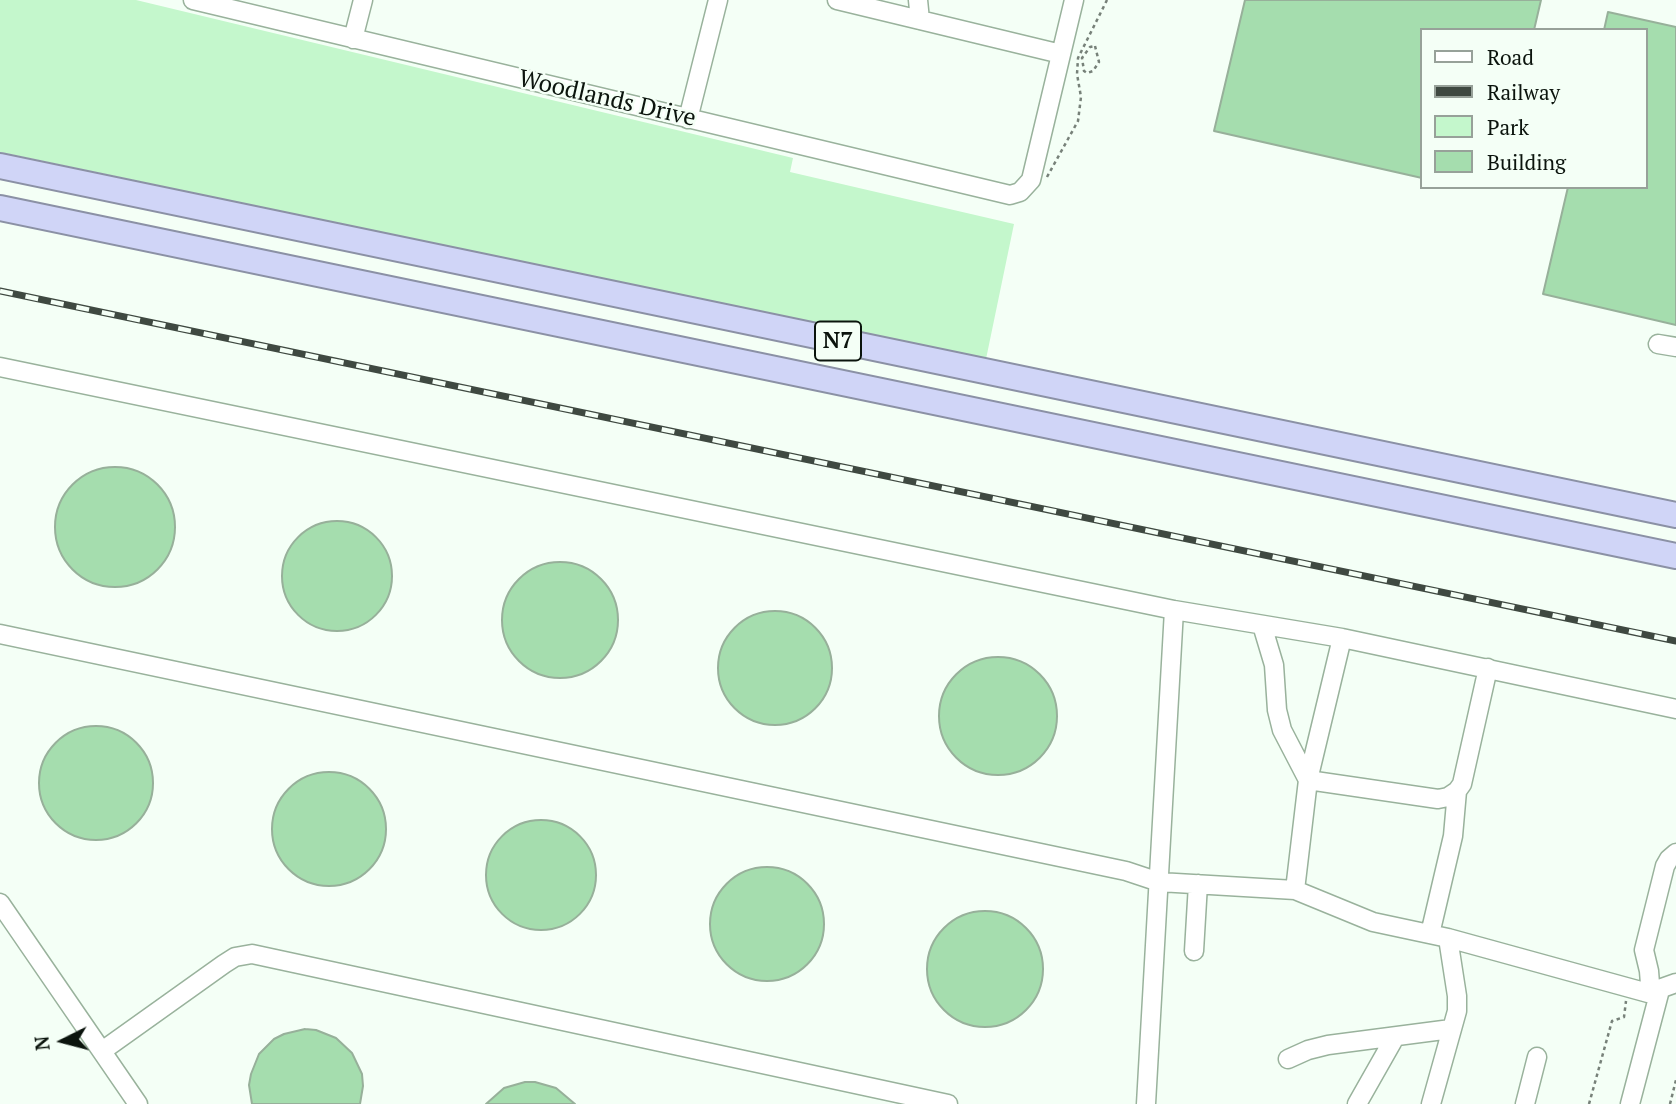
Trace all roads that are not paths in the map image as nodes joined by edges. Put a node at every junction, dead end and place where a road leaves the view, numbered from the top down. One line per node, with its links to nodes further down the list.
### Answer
1 (363, 0): 8 (street)
2 (719, 0): 10 (street)
3 (837, 0): 7 (street)
4 (918, 0): 7 (street)
5 (1074, 0): 9 (street)
6 (201, 1): 8 (street, Woodlands Drive)
7 (920, 20): 9 (street)
8 (353, 39): 10 (street, Woodlands Drive)
9 (1061, 54): 10 (street, Woodlands Drive)
10 (688, 119)
11 (0, 166): 14 (highway, N7)
12 (0, 208): 15 (highway, N7)
13 (0, 367): 16 (street)
14 (1676, 516)
15 (1676, 556)
16 (1174, 610): 17 (street); 25 (street)
17 (1262, 625): 19 (street); 22 (street)
18 (0, 634): 25 (street)
19 (1342, 638): 20 (street); 22 (street)
20 (1488, 668): 21 (street); 23 (street)
21 (1676, 709)
22 (1308, 780): 23 (street); 27 (street)
23 (1457, 791): 29 (street)
24 (1676, 853): 32 (street)
25 (1159, 882): 26 (street); 40 (street)
26 (1198, 884): 27 (street); 31 (street)
27 (1295, 890): 29 (street)
28 (0, 903): 35 (street)
29 (1430, 934): 30 (street)
30 (1448, 938): 32 (street); 33 (street)
31 (1194, 951)
32 (1662, 989): 44 (street)
33 (1451, 1029): 34 (street); 42 (street)
34 (1395, 1037): 37 (street); 41 (street)
35 (102, 1051): 38 (street); 39 (street)
36 (1537, 1057): 43 (street)
37 (1288, 1059)
38 (138, 1104)
39 (948, 1104)
40 (1146, 1104)
41 (1357, 1104)
42 (1431, 1104)
43 (1525, 1104)
44 (1630, 1104)

